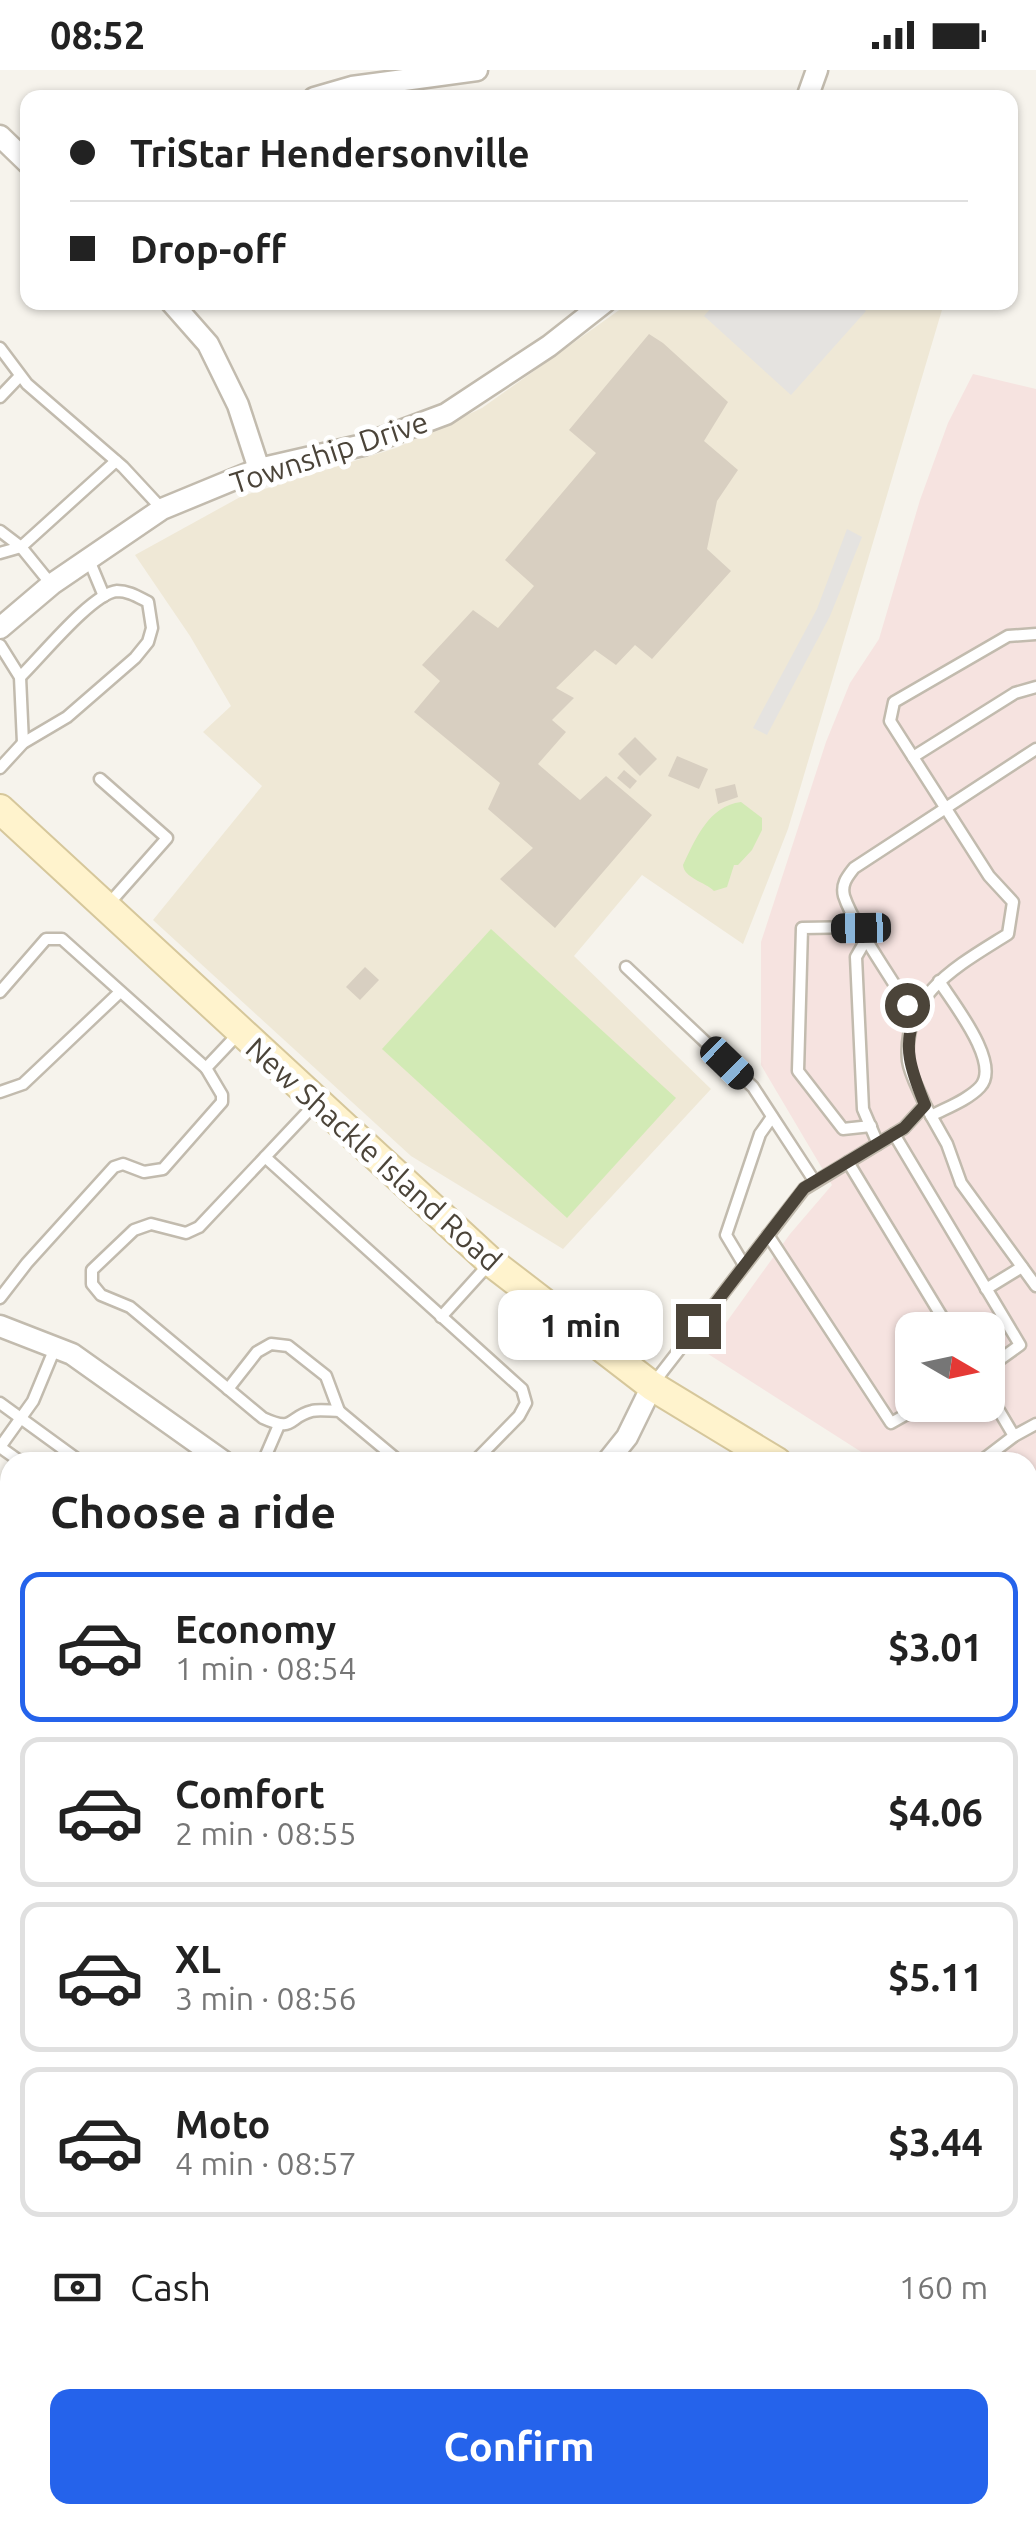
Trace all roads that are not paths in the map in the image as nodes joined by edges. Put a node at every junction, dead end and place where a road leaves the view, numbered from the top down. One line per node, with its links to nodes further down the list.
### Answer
1 (477, 70): 2 (street)
2 (342, 90)
3 (0, 136): 4 (street)
4 (20, 155)
5 (178, 310): 11 (street)
6 (594, 310): 11 (street, Township Drive)
7 (0, 348): 8 (lane)
8 (20, 376): 9 (lane); 10 (lane)
9 (0, 397)
10 (116, 461): 12 (lane); 14 (lane)
11 (259, 470): 12 (street, Township Drive)
12 (162, 509): 16 (street, Township Drive)
13 (0, 531): 14 (lane)
14 (21, 547): 15 (lane); 17 (lane)
15 (0, 552)
16 (88, 559): 17 (street, Township Drive); 18 (lane)
17 (52, 584): 19 (street, Township Drive)
18 (104, 596): 22 (lane); 24 (lane)
19 (0, 628)
20 (1036, 634): 26 (lane)
21 (0, 645): 22 (lane)
22 (20, 677): 24 (lane)
23 (1036, 687): 26 (lane)
24 (23, 743): 27 (lane)
25 (1036, 749): 29 (lane)
26 (913, 756): 29 (lane)
27 (0, 768)
28 (100, 779): 31 (lane)
29 (946, 808): 32 (lane); 34 (lane)
30 (0, 809): 31 (main road, New Shackle Island Road)
31 (106, 907): 38 (main road, New Shackle Island Road)
32 (864, 933): 37 (lane); 44 (lane); 44 (lane)
33 (626, 967): 43 (lane)
34 (940, 981): 37 (lane); 42 (lane)
35 (0, 992): 36 (lane)
36 (120, 992): 39 (lane); 40 (lane)
37 (917, 1014): 42 (lane)
38 (240, 1032): 39 (lane); 41 (main road, New Shackle Island Road)
39 (206, 1068): 56 (lane)
40 (0, 1092)
41 (316, 1102): 47 (lane); 51 (main road, New Shackle Island Road)
42 (928, 1111): 45 (lane); 53 (lane)
43 (772, 1116): 49 (lane); 52 (lane)
44 (870, 1126): 46 (lane)
45 (894, 1134): 46 (lane); 55 (lane)
46 (878, 1144): 48 (lane)
47 (264, 1157): 59 (lane); 65 (lane)
48 (848, 1162): 49 (lane); 57 (lane)
49 (816, 1182): 50 (lane)
50 (768, 1235): 52 (lane); 69 (lane)
51 (490, 1262): 59 (lane); 64 (main road, New Shackle Island Road)
52 (744, 1265): 64 (lane)
53 (1022, 1267): 54 (lane); 55 (lane)
54 (1036, 1286)
55 (986, 1289): 58 (lane)
56 (0, 1298)
57 (939, 1312)
58 (1000, 1312)
59 (441, 1317): 79 (lane)
60 (1005, 1320): 63 (lane)
61 (0, 1326): 62 (street)
62 (56, 1347): 68 (lane); 76 (street)
63 (1005, 1356)
64 (652, 1386): 80 (street); 81 (main road, New Shackle Island Road)
65 (228, 1388): 67 (lane); 72 (lane)
66 (0, 1404): 68 (lane)
67 (339, 1410): 72 (lane); 78 (lane)
68 (20, 1418): 74 (lane); 75 (lane)
69 (895, 1421)
70 (1005, 1421): 73 (lane)
71 (1036, 1424): 73 (lane)
72 (279, 1425): 77 (lane)
73 (1014, 1436): 82 (lane)
74 (0, 1447)
75 (67, 1452)
76 (210, 1452)
77 (267, 1452)
78 (388, 1452)
79 (484, 1452)
80 (614, 1452)
81 (761, 1452)
82 (993, 1452)

